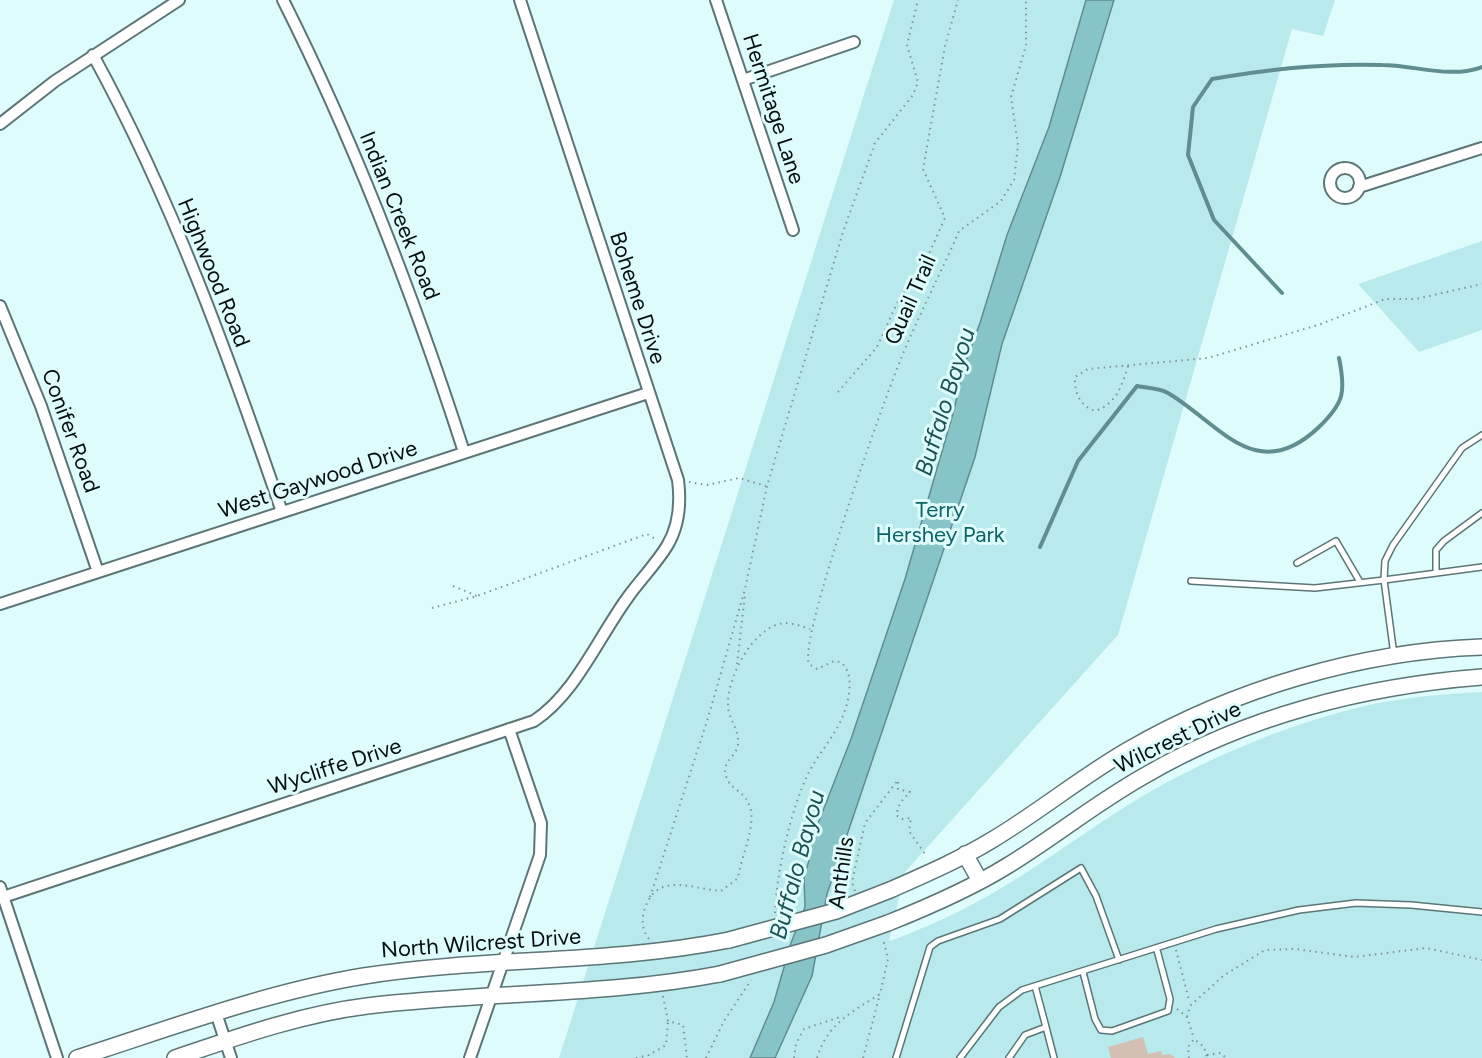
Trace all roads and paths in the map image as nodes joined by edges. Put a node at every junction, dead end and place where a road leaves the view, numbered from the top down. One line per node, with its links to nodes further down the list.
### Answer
1 (179, 0): 9 (street)
2 (283, 0): 21 (street, Indian Creek Road)
3 (520, 0): 19 (street, Boheme Drive)
4 (716, 0): 10 (street, Hermitage Lane)
5 (918, 0): 23 (path)
6 (958, 0): 18 (path)
7 (1026, 0): 40 (path, Quail Trail)
8 (854, 42): 10 (street)
9 (93, 55): 11 (street); 24 (street, Highwood Road)
10 (743, 80): 14 (street, Hermitage Lane)
11 (0, 124)
12 (1482, 148): 13 (street)
13 (1359, 187)
14 (793, 230)
15 (1482, 284): 17 (path)
16 (0, 306): 29 (street, Conifer Road)
17 (1128, 366): 17 (path)
18 (838, 392)
19 (648, 393): 21 (street, West Gaywood Drive); 22 (street, Boheme Drive)
20 (1482, 435): 31 (lane)
21 (465, 452): 24 (street, West Gaywood Drive)
22 (678, 480): 23 (path); 26 (street, Boheme Drive)
23 (767, 486): 35 (path)
24 (282, 512): 29 (street, West Gaywood Drive)
25 (1482, 513): 30 (lane)
26 (668, 546): 36 (path); 37 (street, Boheme Drive)
27 (1298, 563): 33 (lane)
28 (1482, 567): 30 (lane)
29 (98, 572): 38 (street, West Gaywood Drive)
30 (1436, 573): 31 (lane)
31 (1384, 580): 33 (lane); 42 (lane)
32 (1191, 581): 33 (lane)
33 (1360, 582)
34 (453, 586): 36 (path)
35 (745, 589): 43 (path); 51 (path)
36 (477, 596): 39 (path)
37 (628, 597): 45 (street, Wycliffe Drive)
38 (0, 604)
39 (432, 608)
40 (810, 629): 43 (path); 54 (path, Quail Trail)
41 (1482, 647): 42 (main road, Wilcrest Drive)
42 (1394, 655): 46 (main road, Wilcrest Drive)
43 (737, 666): 51 (path)
44 (1482, 677): 48 (main road, Wilcrest Drive)
45 (509, 729): 50 (street, Wycliffe Drive); 63 (street)
46 (965, 854): 47 (main road, Wilcrest Drive); 48 (main road)
47 (935, 869): 49 (main road, Wilcrest Drive); 52 (path, Anthills)
48 (980, 881): 55 (main road, Wilcrest Drive)
49 (890, 890): 60 (main road, North Wilcrest Drive, bridge)
50 (1, 894): 80 (street)
51 (650, 897): 60 (path)
52 (852, 901)
53 (1482, 912): 58 (lane)
54 (775, 915)
55 (888, 923): 57 (path); 66 (main road, bridge)
56 (877, 940): 57 (path)
57 (882, 940): 68 (path)
58 (1174, 944): 59 (lane); 70 (path)
59 (1156, 950): 61 (lane); 71 (lane)
60 (656, 953): 63 (main road, North Wilcrest Drive)
61 (1119, 960): 64 (lane); 91 (lane)
62 (1482, 960): 74 (path)
63 (502, 963): 69 (street); 72 (main road, North Wilcrest Drive)
64 (1083, 972): 67 (lane); 71 (lane)
65 (754, 975): 87 (path)
66 (660, 982): 69 (main road); 75 (path)
67 (1035, 986): 76 (lane); 92 (lane)
68 (880, 994): 73 (path); 90 (path)
69 (491, 995): 78 (main road); 84 (street)
70 (1189, 1000)
71 (1170, 1005): 74 (path)
72 (216, 1013): 78 (street); 81 (main road, North Wilcrest Drive)
73 (845, 1016): 88 (path); 89 (path)
74 (1187, 1017): 77 (path)
75 (668, 1021): 85 (path); 86 (path)
76 (1046, 1027): 93 (lane); 94 (lane)
77 (1194, 1040): 79 (path); 95 (path)
78 (225, 1041): 82 (main road); 83 (street)
79 (1207, 1056): 96 (path)
80 (57, 1058)
81 (77, 1058)
82 (175, 1058)
83 (231, 1058)
84 (470, 1058)
85 (636, 1058)
86 (687, 1058)
87 (706, 1058)
88 (794, 1058)
89 (817, 1058)
90 (863, 1058)
91 (896, 1058)
92 (960, 1058)
93 (1009, 1058)
94 (1054, 1058)
95 (1189, 1058)
96 (1226, 1058)

